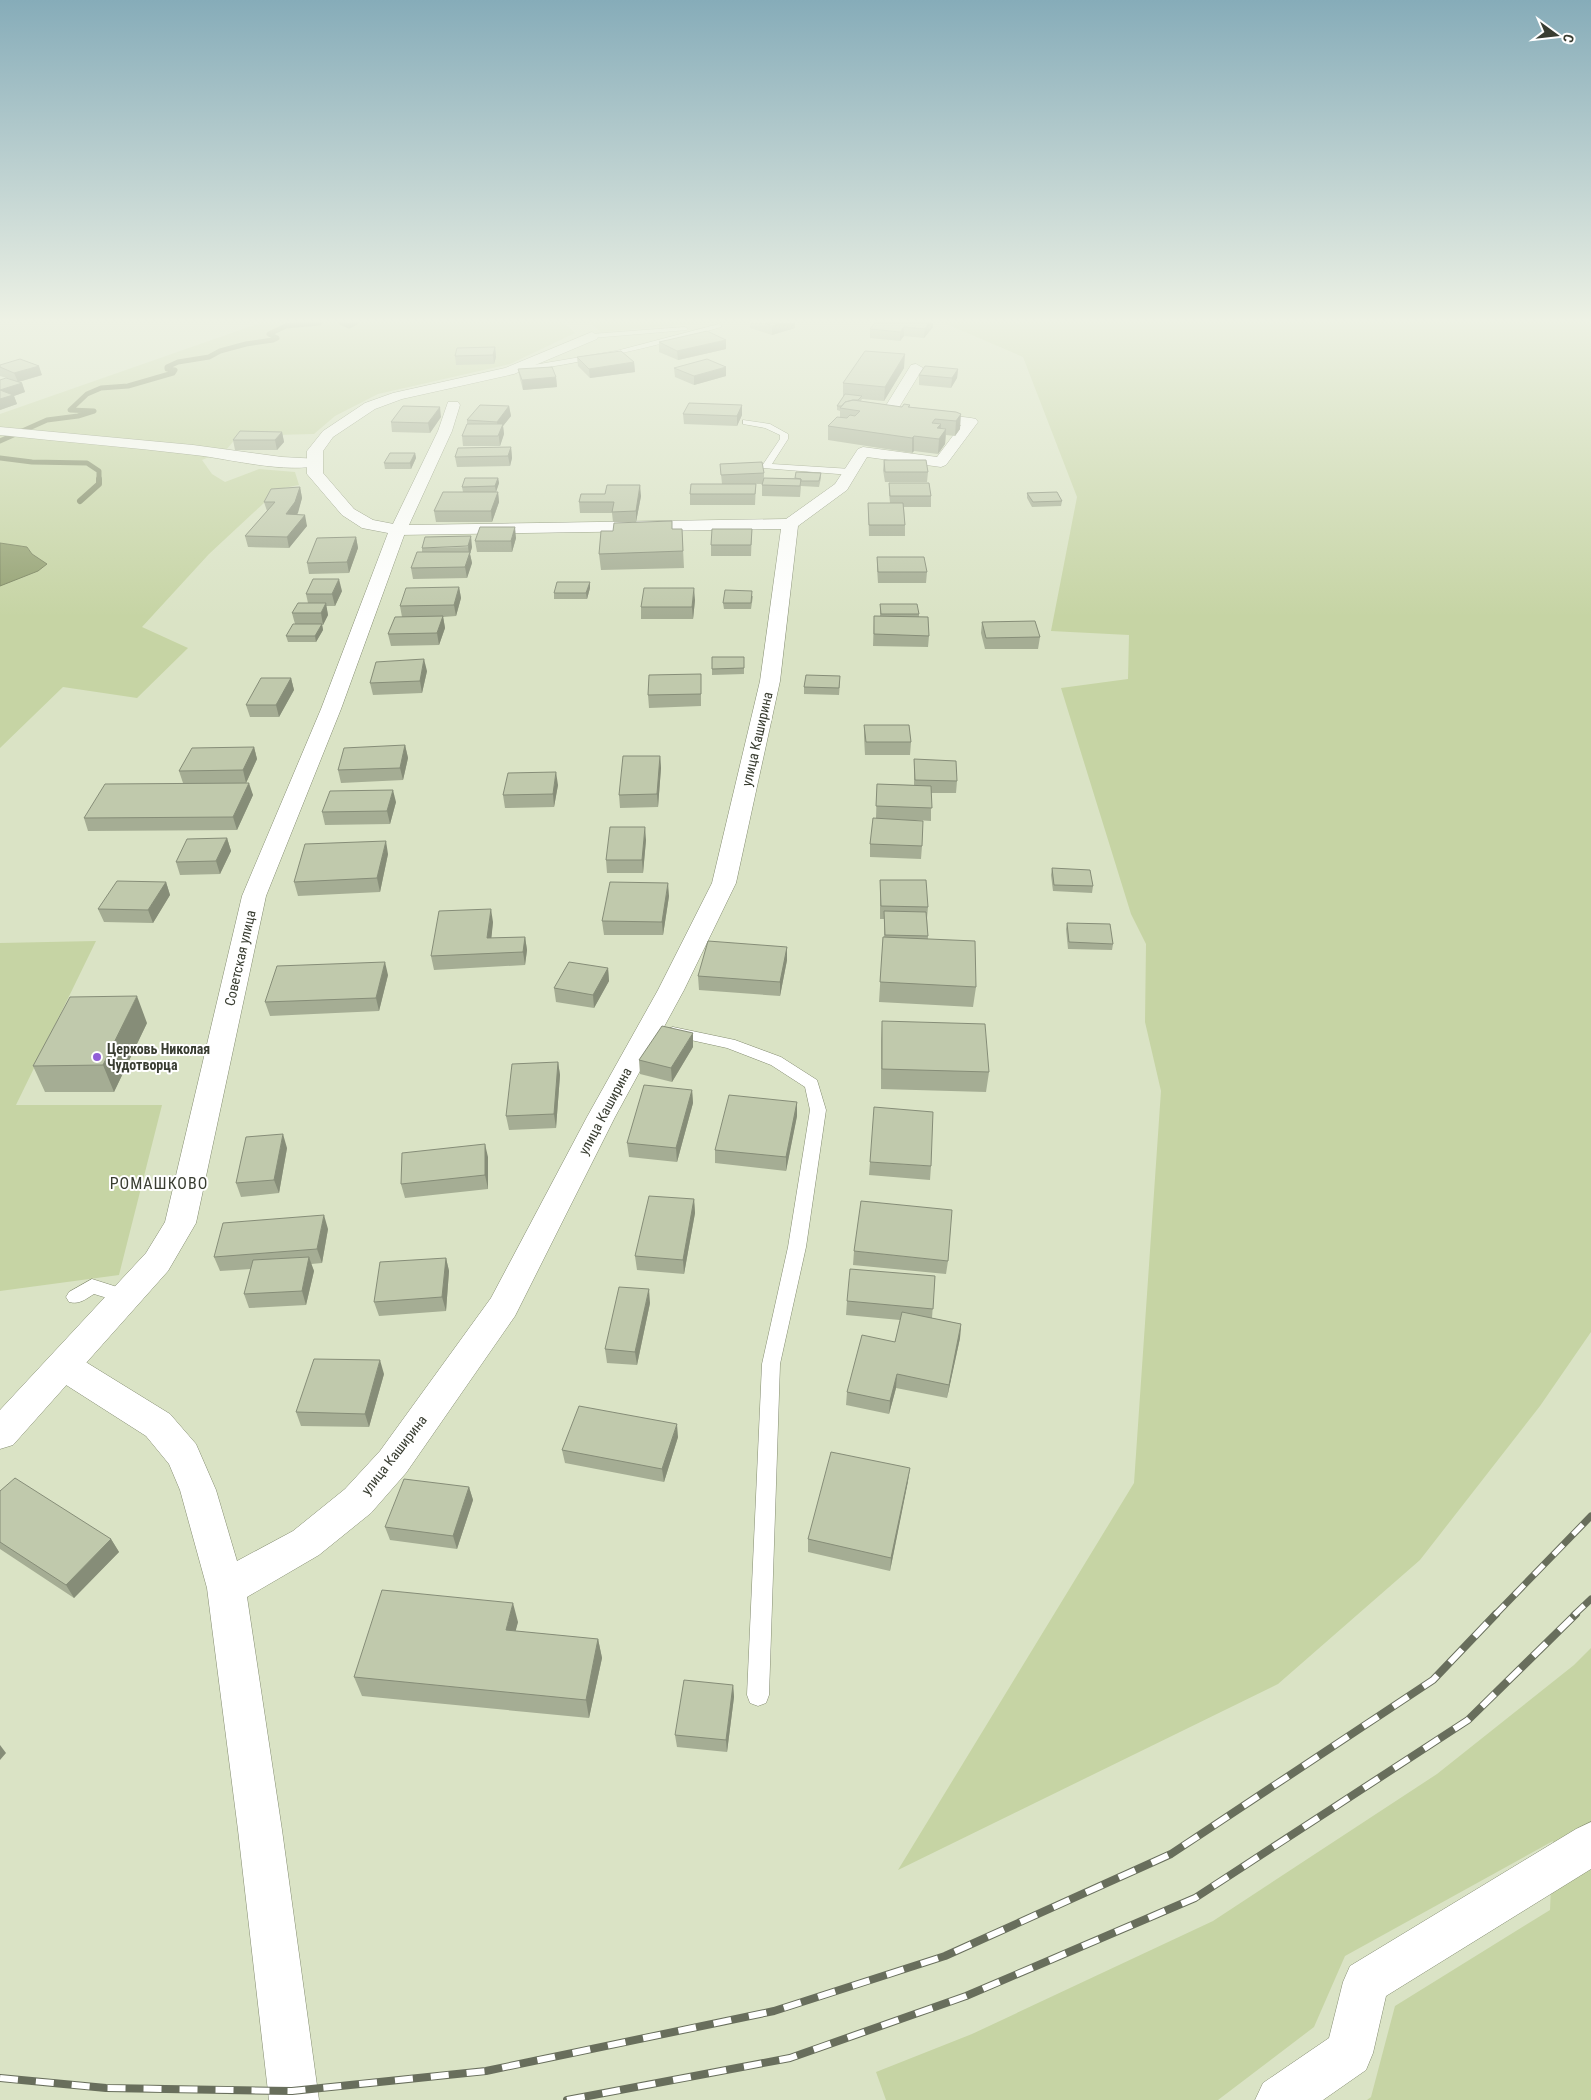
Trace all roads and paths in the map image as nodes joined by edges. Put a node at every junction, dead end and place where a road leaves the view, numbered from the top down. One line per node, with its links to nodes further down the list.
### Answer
1 (348, 421): 6 (street)
2 (448, 421): 9 (street, Советская улица)
3 (963, 421): 7 (street)
4 (746, 422): 7 (lane)
5 (0, 431): 6 (street)
6 (314, 462): 9 (street)
7 (851, 472): 8 (street)
8 (790, 524): 9 (street); 10 (street, улица Каширина)
9 (398, 530): 12 (street, Советская улица)
10 (649, 1027): 15 (street, улица Каширина); 16 (lane)
11 (75, 1297): 12 (lane)
12 (127, 1297): 13 (street, Советская улица)
13 (64, 1366): 14 (street, Советская улица); 15 (street)
14 (0, 1434)
15 (226, 1588): 18 (street)
16 (758, 1695)
17 (1591, 1844): 19 (street)
18 (294, 2100)
19 (1280, 2100)

